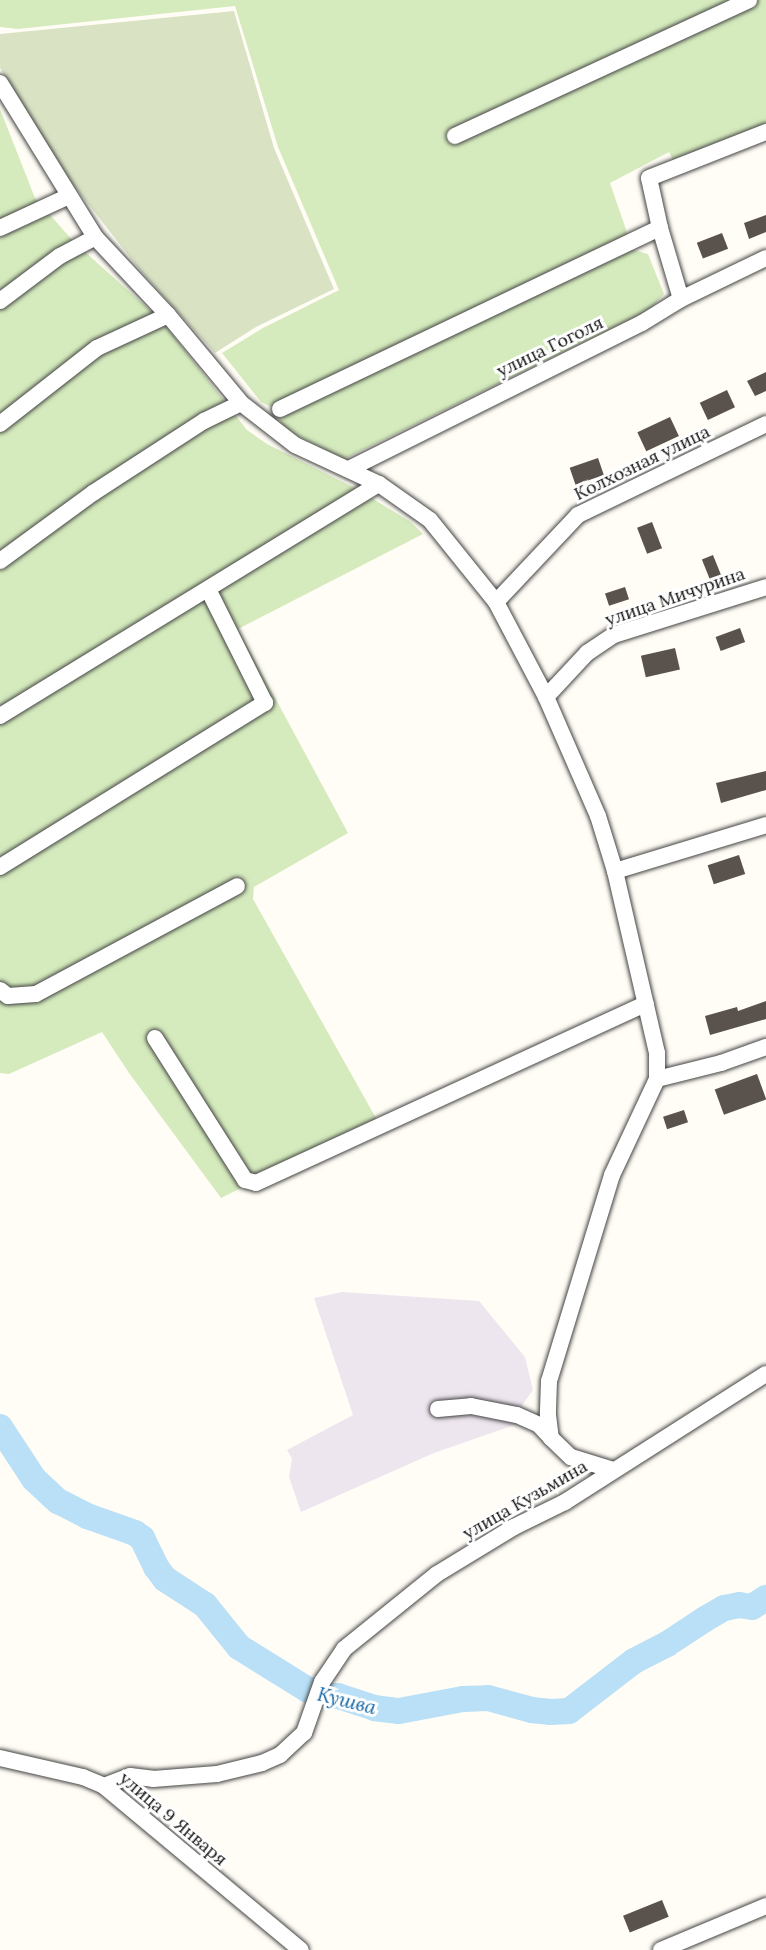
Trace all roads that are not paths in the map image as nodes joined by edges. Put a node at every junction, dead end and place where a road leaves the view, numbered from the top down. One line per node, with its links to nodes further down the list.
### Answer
1 (749, 0): 4 (street)
2 (0, 83): 5 (street)
3 (766, 132): 7 (street)
4 (455, 136)
5 (69, 196): 6 (street); 8 (street)
6 (0, 228)
7 (660, 228): 10 (street); 14 (street)
8 (95, 237): 11 (street); 12 (street)
9 (766, 258): 10 (street, улица Гоголя)
10 (681, 300): 17 (street, улица Гоголя)
11 (0, 301)
12 (168, 315): 13 (street); 15 (street)
13 (241, 403): 17 (street); 19 (street)
14 (280, 409)
15 (0, 424)
16 (766, 424): 22 (street, Колхозная улица)
17 (349, 468): 18 (street)
18 (379, 484): 21 (street); 22 (street)
19 (0, 561)
20 (766, 587): 23 (street, улица Мичурина)
21 (208, 589): 24 (street); 26 (street)
22 (496, 602): 23 (street)
23 (546, 697): 27 (street)
24 (0, 716)
25 (766, 825): 27 (street)
26 (0, 867)
27 (615, 872): 30 (street)
28 (237, 886): 29 (street)
29 (0, 990)
30 (646, 1004): 31 (street); 33 (street)
31 (155, 1038)
32 (766, 1047): 33 (street)
33 (657, 1078): 36 (street)
34 (766, 1374): 37 (street, улица Кузьмина)
35 (438, 1409): 36 (street)
36 (551, 1438): 37 (street)
37 (613, 1470): 39 (street, улица Кузьмина)
38 (0, 1758): 39 (street, улица 9 Января)
39 (104, 1786): 41 (street, улица 9 Января)
40 (766, 1905): 42 (street)
41 (301, 1950)
42 (661, 1950)

